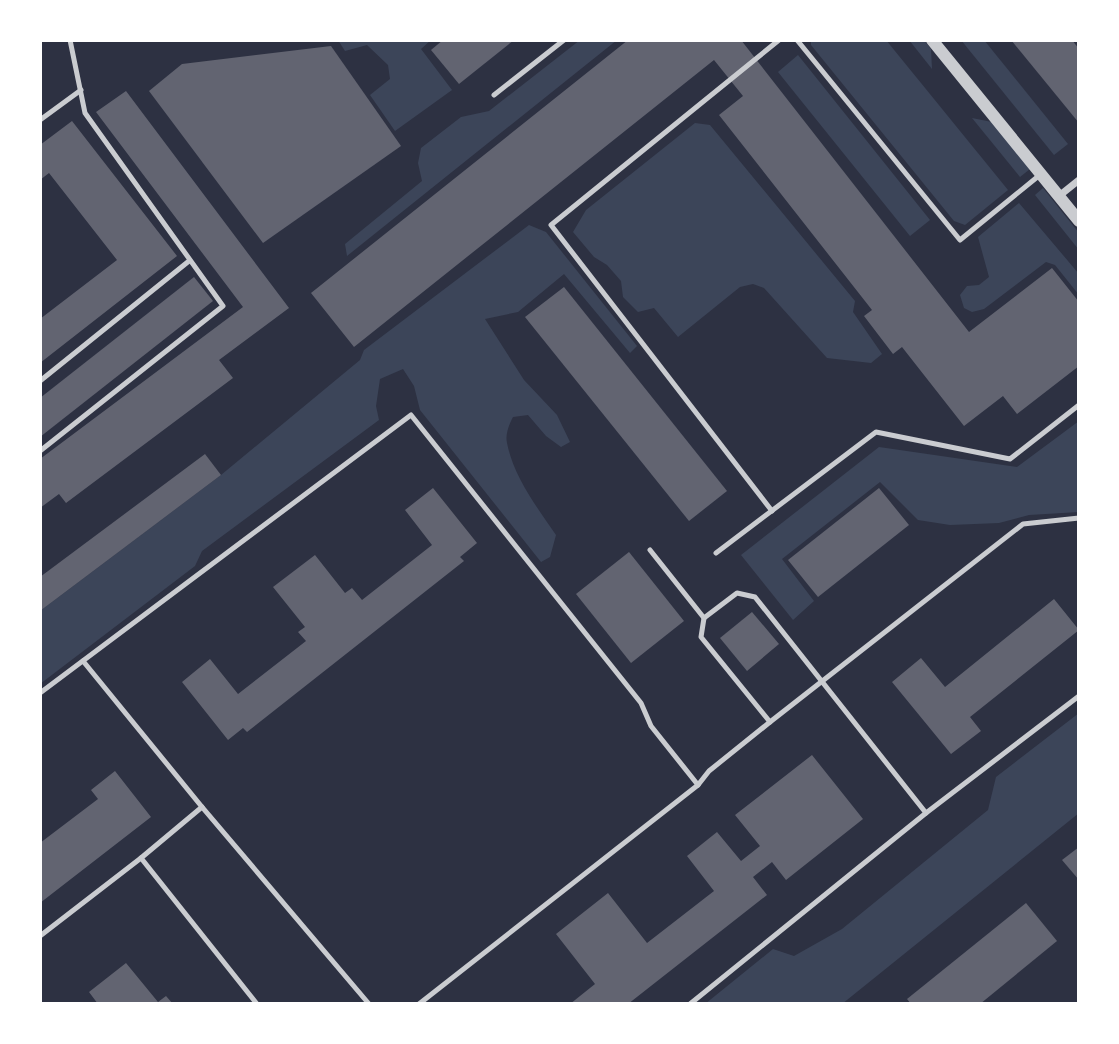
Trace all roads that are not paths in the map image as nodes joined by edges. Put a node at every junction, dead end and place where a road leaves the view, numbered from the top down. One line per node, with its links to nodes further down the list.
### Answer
1 (70, 40): 6 (lane)
2 (564, 40): 7 (lane)
3 (779, 40): 17 (lane)
4 (797, 40): 9 (lane)
5 (932, 40): 9 (street)
6 (80, 90): 8 (lane); 13 (lane)
7 (494, 95)
8 (40, 120)
9 (1041, 174): 11 (street)
10 (1079, 180): 11 (street)
11 (1059, 196): 12 (street)
12 (1079, 221)
13 (189, 261): 14 (lane); 16 (lane)
14 (40, 381)
15 (1079, 405): 17 (lane)
16 (40, 451)
17 (772, 511): 20 (lane)
18 (1079, 518): 23 (lane)
19 (650, 550): 21 (lane)
20 (716, 554)
21 (704, 618): 23 (lane); 26 (lane)
22 (83, 661): 24 (lane); 27 (lane); 28 (lane)
23 (821, 681): 26 (lane); 29 (lane)
24 (40, 693)
25 (1079, 696): 29 (lane)
26 (770, 722): 27 (lane)
27 (698, 785): 34 (lane)
28 (202, 807): 30 (lane); 33 (lane)
29 (926, 813): 35 (lane)
30 (141, 858): 31 (lane); 32 (lane)
31 (40, 936)
32 (257, 1004)
33 (369, 1004)
34 (419, 1004)
35 (690, 1004)

